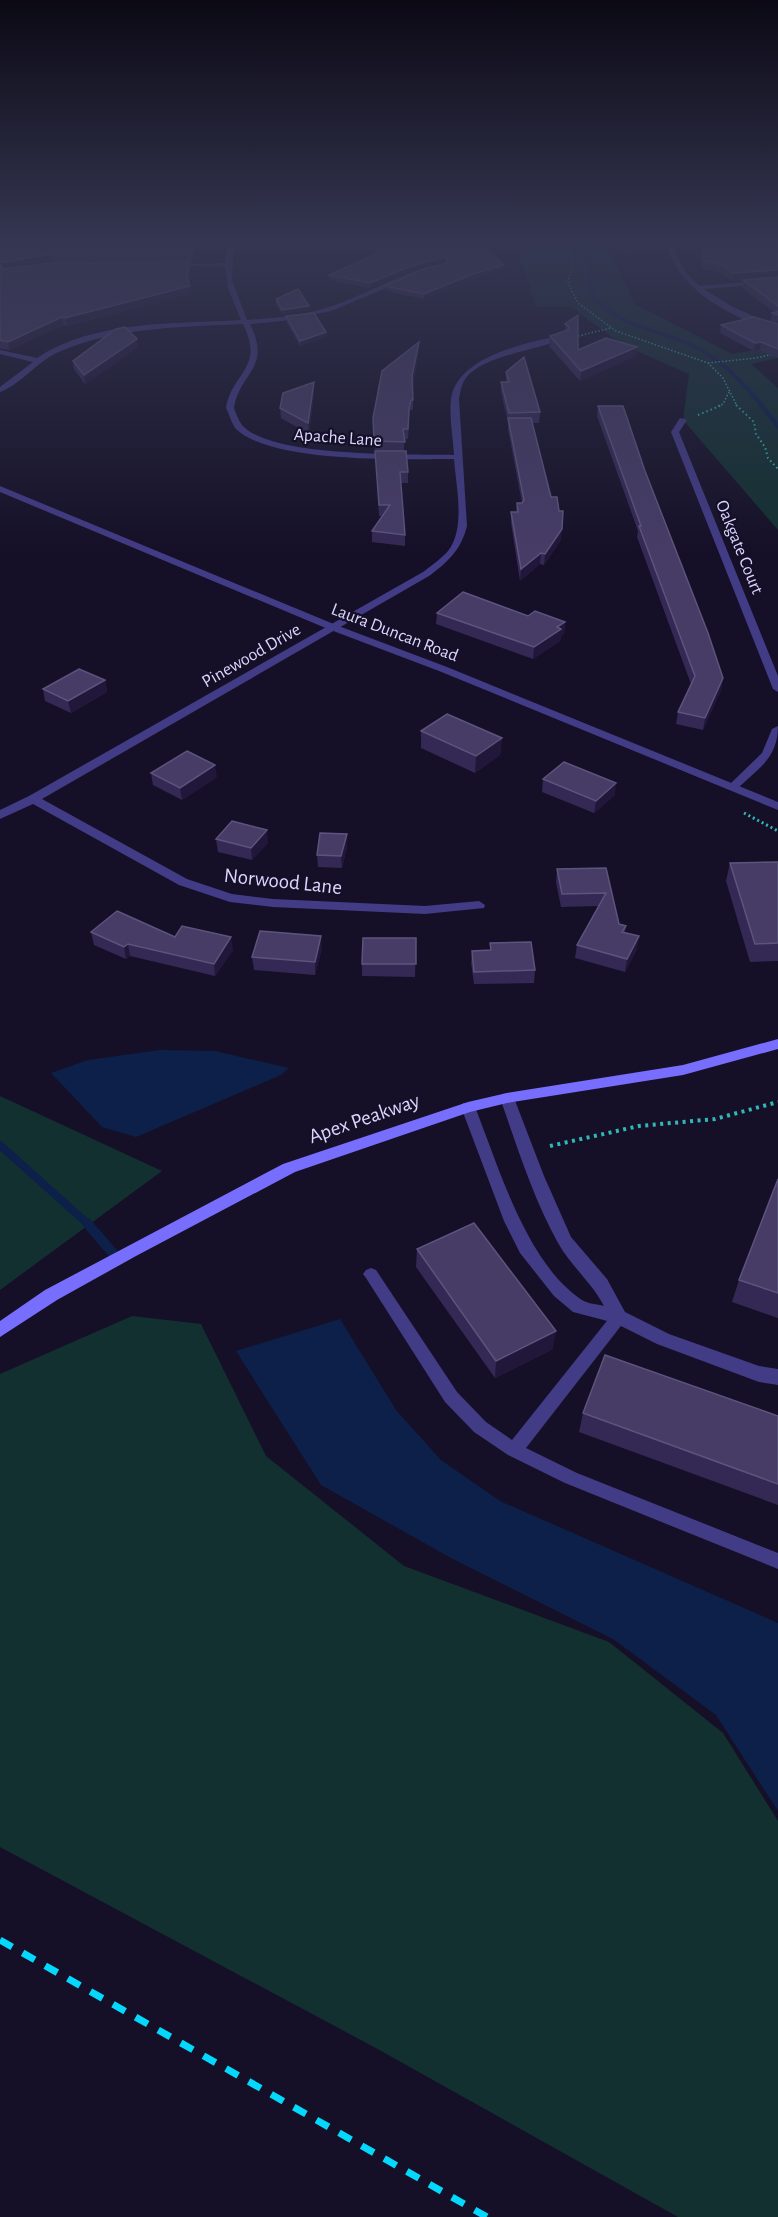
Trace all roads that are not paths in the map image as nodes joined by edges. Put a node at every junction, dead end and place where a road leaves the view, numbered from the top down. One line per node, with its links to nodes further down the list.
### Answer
1 (70, 345): 5 (street)
2 (254, 345): 8 (street, Apache Lane)
3 (533, 345): 8 (street, Pinewood Drive)
4 (0, 352): 5 (street)
5 (39, 361): 6 (street)
6 (0, 390)
7 (683, 420): 11 (street, Oakgate Court)
8 (460, 457): 10 (street, Pinewood Drive)
9 (0, 489): 10 (street, Laura Duncan Road)
10 (332, 627): 13 (street, Laura Duncan Road); 14 (street, Pinewood Drive)
11 (778, 689)
12 (778, 729): 13 (street)
13 (733, 787): 15 (street, Laura Duncan Road)
14 (33, 799): 16 (street, Pinewood Drive); 17 (street, Norwood Lane)
15 (778, 806)
16 (0, 815)
17 (479, 905)
18 (778, 1044): 19 (main road, Apex Peakway)
19 (507, 1098): 20 (main road, Apex Peakway); 22 (street)
20 (468, 1107): 22 (street); 23 (main road, Apex Peakway)
21 (371, 1274): 27 (lane)
22 (619, 1317): 24 (street); 27 (lane)
23 (0, 1330)
24 (759, 1374): 25 (street); 26 (street)
25 (778, 1377)
26 (778, 1388)
27 (514, 1450): 28 (lane)
28 (778, 1561)

